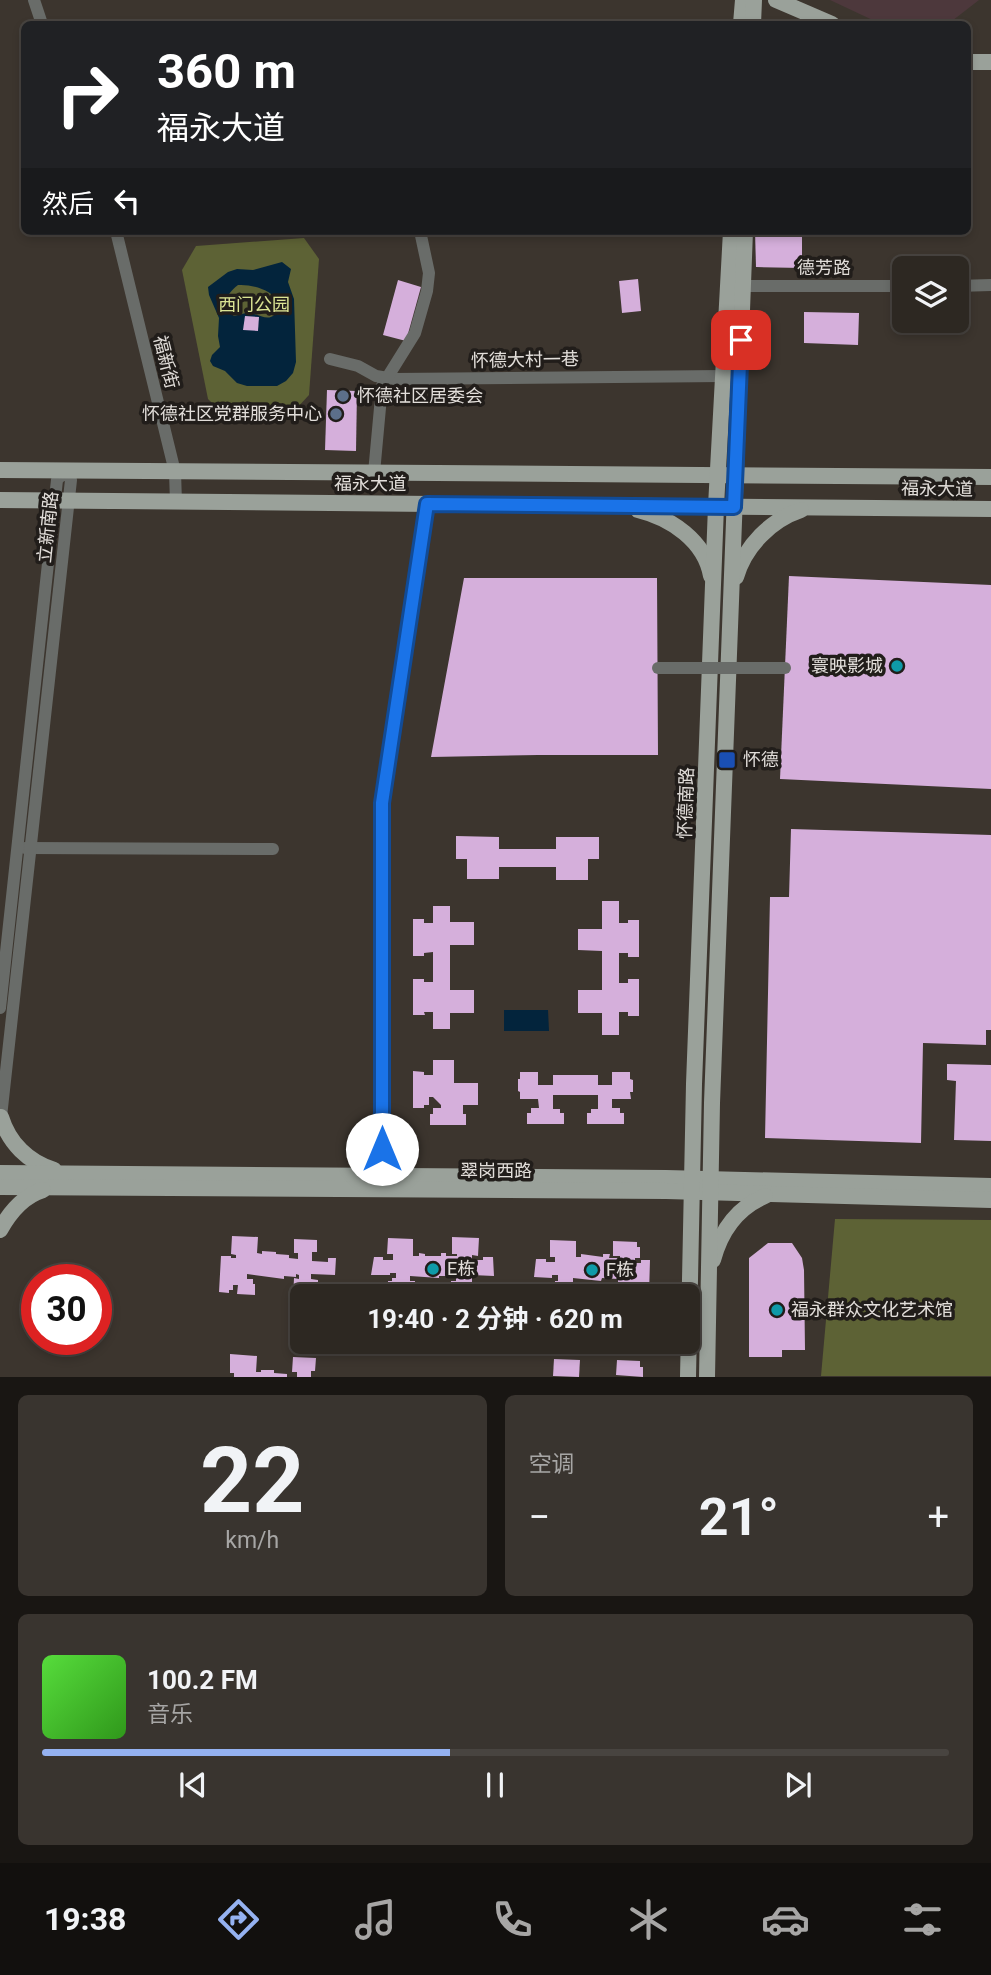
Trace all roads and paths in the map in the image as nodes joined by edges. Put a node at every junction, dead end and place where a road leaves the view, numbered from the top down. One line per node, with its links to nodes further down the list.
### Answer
1 (34, 0): 5 (street)
2 (743, 0): 6 (main road)
3 (754, 0): 7 (main road)
4 (776, 0): 8 (main road)
5 (41, 21)
6 (741, 21)
7 (754, 21)
8 (825, 21)
9 (971, 62): 10 (main road)
10 (991, 62)
11 (117, 235): 24 (street, 福新街)
12 (421, 235): 21 (street)
13 (731, 235): 20 (main road, 怀德南路)
14 (745, 235): 16 (main road)
15 (991, 285): 18 (street)
16 (743, 286): 17 (street, 德芳路); 27 (main road)
17 (892, 286)
18 (969, 286)
19 (330, 359): 21 (street, 怀德大村一巷)
20 (723, 376): 21 (street, 怀德大村一巷); 26 (main road, 怀德南路)
21 (386, 378): 25 (street)
22 (0, 470): 23 (main road, 福永大道)
23 (65, 471): 24 (main road, 福永大道); 30 (street, 立新南路)
24 (175, 472): 25 (main road, 福永大道); 31 (street, 福新街)
25 (374, 473): 26 (main road, 福永大道)
26 (718, 474): 27 (main road, 福永大道); 34 (main road, 怀德南路)
27 (736, 475): 28 (main road, 福永大道); 35 (main road)
28 (991, 477)
29 (0, 500): 30 (main road, 福永大道)
30 (61, 501): 31 (main road, 福永大道); 42 (street, 立新南路)
31 (176, 502): 32 (main road, 福永大道)
32 (427, 504): 33 (main road, 福永大道); 48 (street)
33 (622, 506): 34 (main road, 福永大道); 38 (main road)
34 (716, 506): 35 (main road, 福永大道); 38 (main road, 怀德南路)
35 (734, 507): 36 (main road, 福永大道); 39 (main road)
36 (815, 508): 37 (main road, 福永大道); 39 (main road)
37 (991, 509)
38 (713, 590): 49 (main road, 怀德南路)
39 (731, 593): 50 (main road)
40 (658, 668): 41 (street, bridge)
41 (785, 668)
42 (24, 848): 43 (street); 44 (street, 立新南路); 45 (street, 立新南路)
43 (273, 849)
44 (0, 1008)
45 (1, 1123): 47 (main road)
46 (0, 1173): 47 (main road, 翠岗西路)
47 (63, 1173): 48 (main road, 翠岗西路)
48 (382, 1175): 49 (main road, 翠岗西路)
49 (691, 1185): 50 (main road, 翠岗西路); 53 (main road, 翠岗西路); 58 (main road, 怀德南路)
50 (710, 1185): 51 (main road, 翠岗西路); 54 (main road, 翠岗西路); 57 (main road)
51 (991, 1186)
52 (0, 1187): 53 (main road, 翠岗西路)
53 (50, 1187): 56 (main road)
54 (770, 1194): 55 (main road, 翠岗西路); 57 (main road)
55 (991, 1200)
56 (0, 1230)
57 (708, 1275): 59 (main road)
58 (688, 1377)
59 (707, 1377)

